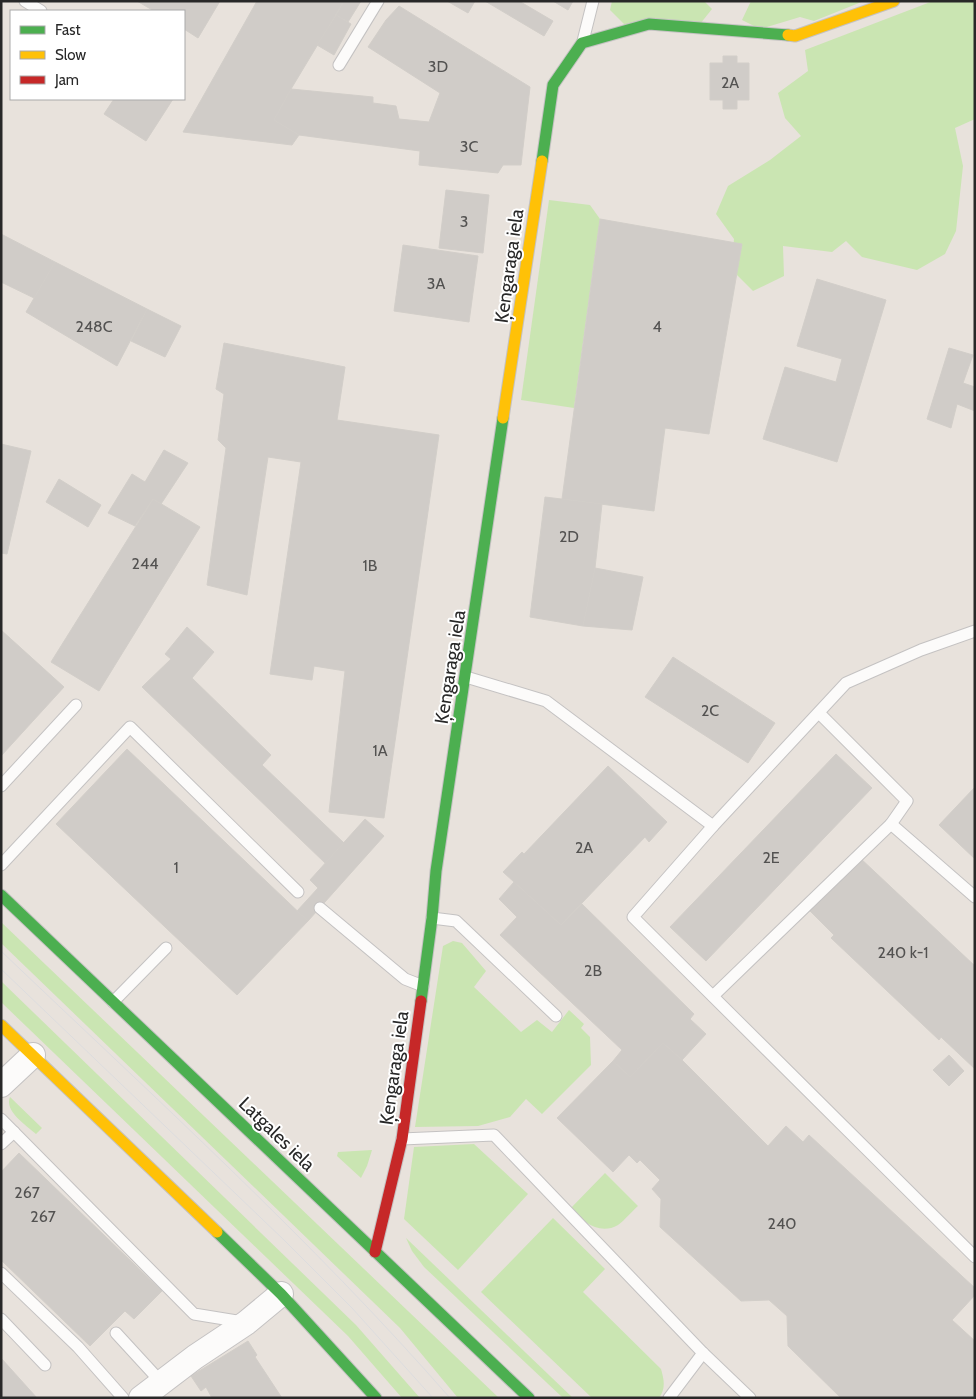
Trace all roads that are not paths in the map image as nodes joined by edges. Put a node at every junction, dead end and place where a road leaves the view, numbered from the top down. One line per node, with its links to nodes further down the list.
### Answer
1 (25, 1): 5 (lane)
2 (378, 1): 7 (lane)
3 (592, 1): 6 (lane)
4 (894, 1): 6 (main road)
5 (39, 10)
6 (582, 43): 9 (main road, Ķengaraga iela)
7 (338, 65)
8 (975, 631): 11 (lane)
9 (466, 677): 14 (lane); 20 (main road, Ķengaraga iela)
10 (76, 705): 12 (lane)
11 (819, 712): 13 (lane); 14 (lane)
12 (1, 786)
13 (891, 824): 18 (lane); 23 (lane)
14 (713, 826): 23 (lane)
15 (1, 865): 16 (lane)
16 (298, 892)
17 (1, 895): 24 (main road, Latgales iela)
18 (975, 897)
19 (320, 908): 22 (lane)
20 (432, 918): 22 (main road, Ķengaraga iela); 25 (lane)
21 (166, 948): 24 (lane)
22 (423, 986): 31 (main road, Ķengaraga iela)
23 (713, 996): 34 (lane)
24 (113, 1002): 33 (main road, Latgales iela)
25 (556, 1016)
26 (1, 1025): 27 (main road)
27 (33, 1055): 28 (street); 36 (main road)
28 (1, 1085)
29 (1, 1119): 30 (lane)
30 (14, 1132): 32 (lane); 38 (lane)
31 (402, 1139): 33 (main road, Ķengaraga iela); 40 (lane)
32 (1, 1144)
33 (375, 1252): 46 (main road, Latgales iela)
34 (975, 1258)
35 (1, 1273): 43 (lane)
36 (281, 1294): 38 (street); 45 (main road)
37 (1, 1319): 41 (lane)
38 (246, 1323): 42 (street)
39 (116, 1333): 42 (lane)
40 (703, 1353): 47 (lane); 48 (lane)
41 (45, 1365)
42 (161, 1382): 44 (street)
43 (123, 1398)
44 (140, 1398)
45 (376, 1398)
46 (529, 1398)
47 (669, 1398)
48 (750, 1398)

